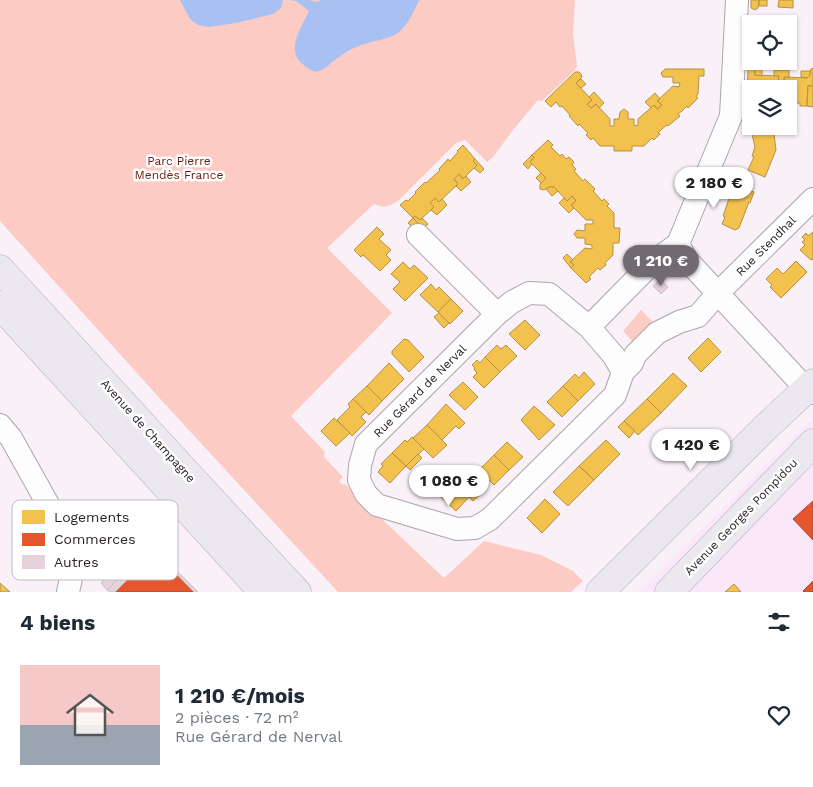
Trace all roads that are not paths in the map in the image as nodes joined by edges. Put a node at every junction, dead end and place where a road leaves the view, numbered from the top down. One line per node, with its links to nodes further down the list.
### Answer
1 (738, 0): 4 (street)
2 (813, 199): 6 (street, Rue Stendhal)
3 (418, 235): 8 (street)
4 (678, 244): 6 (street); 9 (street)
5 (0, 269): 16 (main road, Avenue de Champagne)
6 (718, 293): 10 (street, Rue Stendhal); 11 (street)
7 (0, 305): 15 (main road, Avenue de Champagne)
8 (497, 314): 9 (street, Rue Gérard de Nerval); 10 (street, Rue Gérard de Nerval)
9 (589, 327): 10 (street, Rue Gérard de Nerval)
10 (623, 372)
11 (811, 388): 17 (main road)
12 (0, 425): 14 (street)
13 (813, 443): 18 (main road, Avenue Georges Pompidou)
14 (46, 500)
15 (262, 592)
16 (297, 592)
17 (600, 592)
18 (669, 592)

